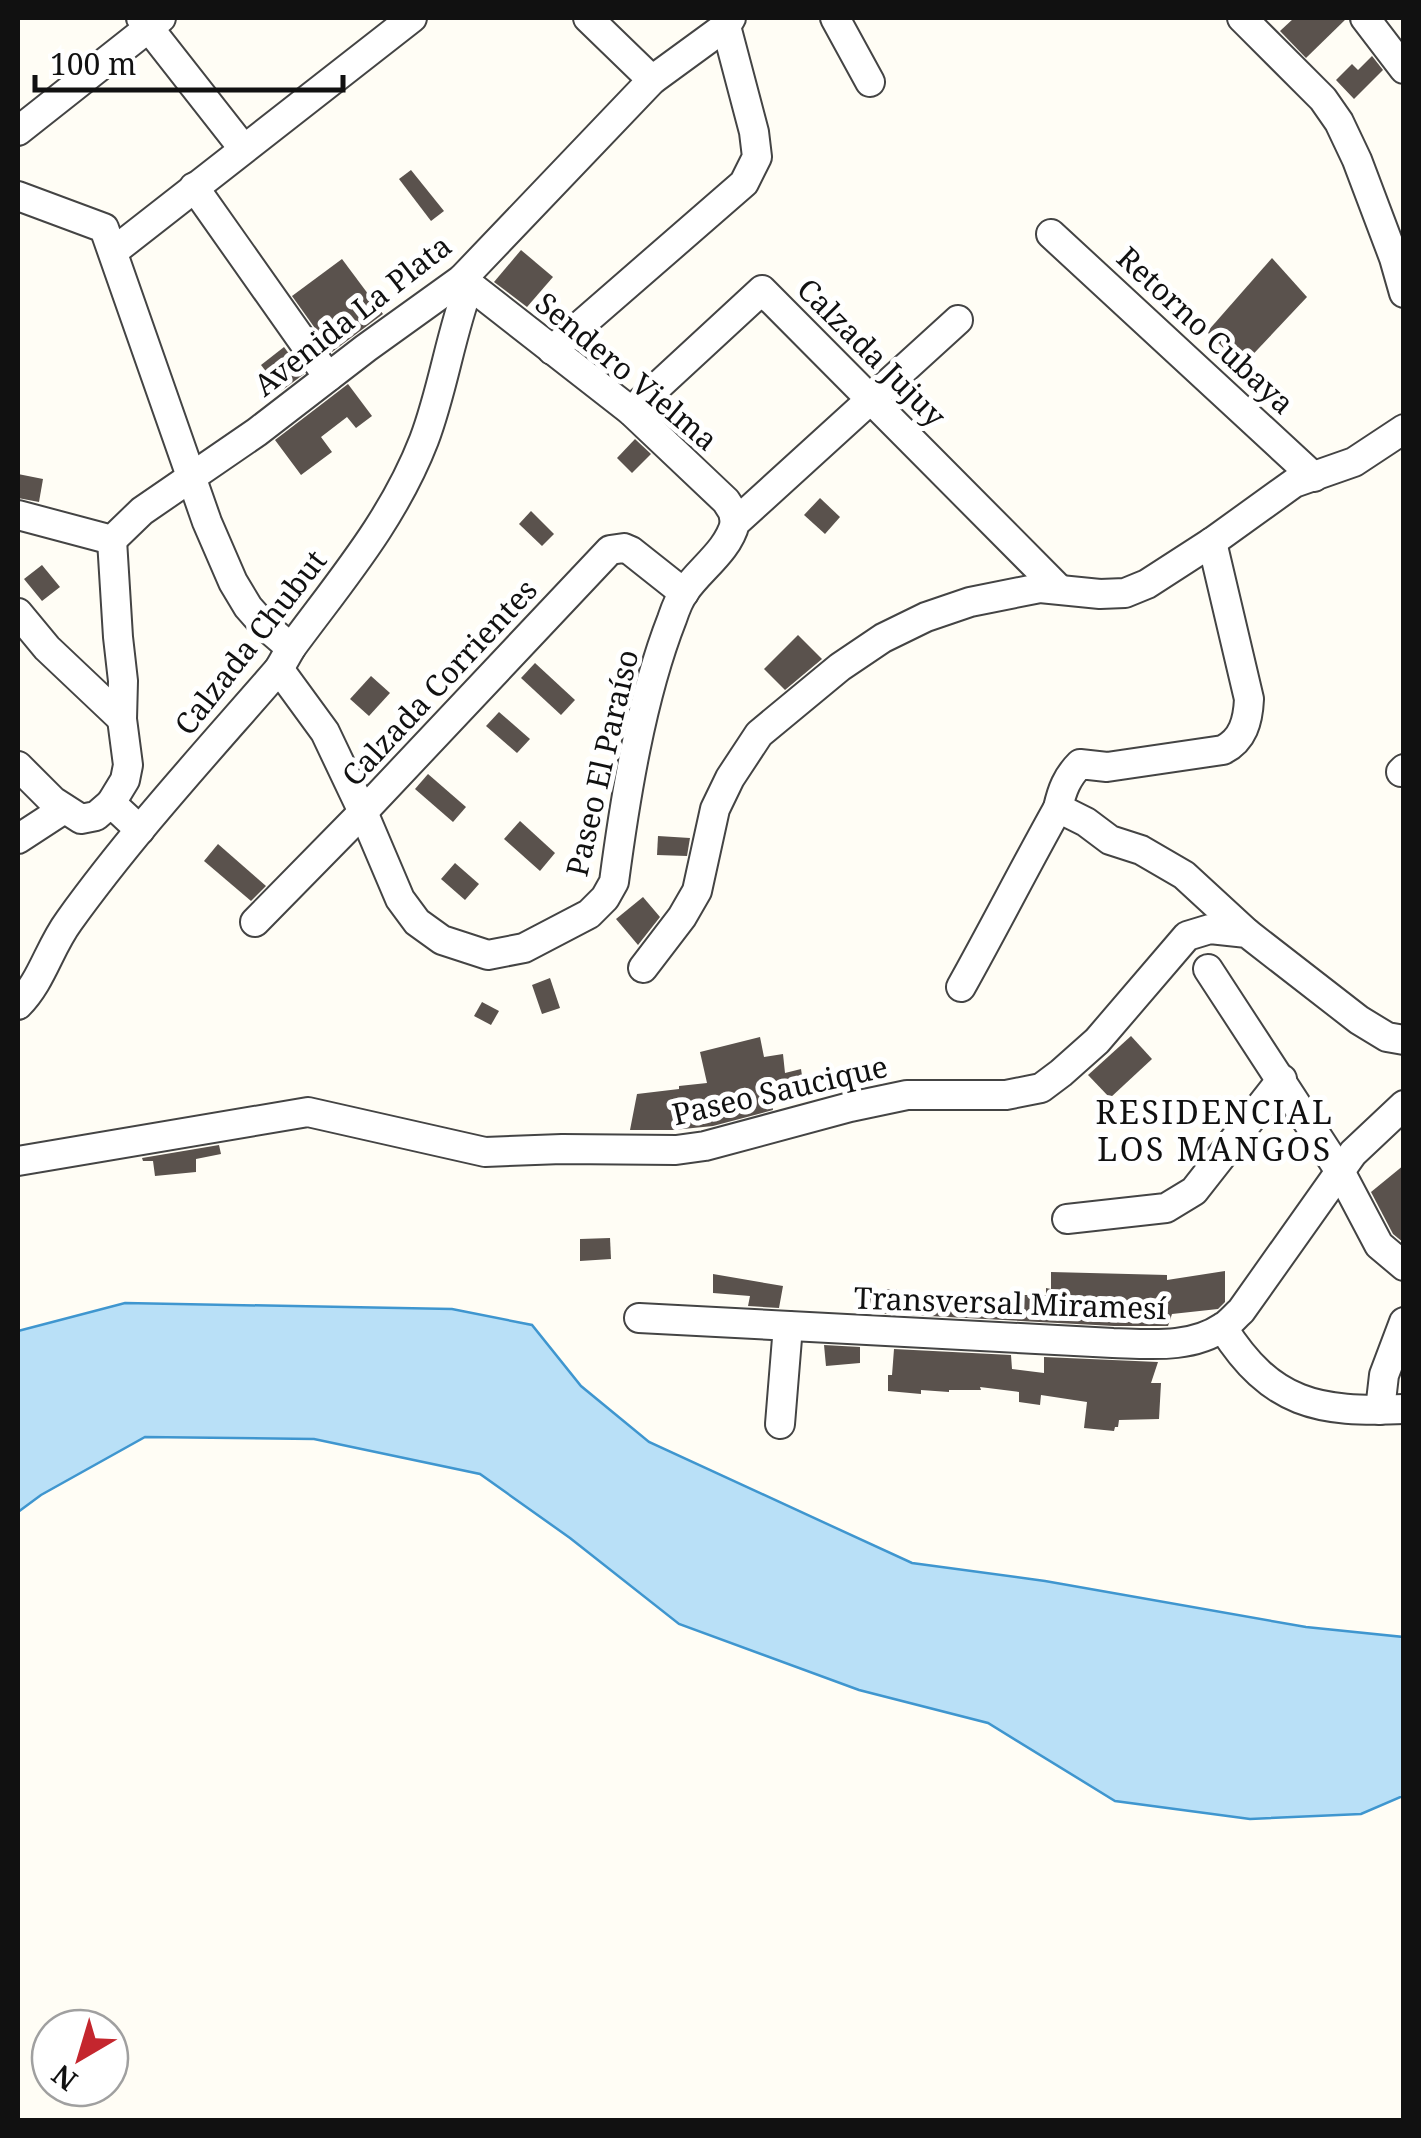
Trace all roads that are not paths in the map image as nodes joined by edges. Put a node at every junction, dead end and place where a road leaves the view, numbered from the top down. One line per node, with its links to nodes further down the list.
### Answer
1 (412, 18): 14 (street)
2 (588, 18): 11 (street)
3 (835, 18): 12 (street)
4 (1242, 18): 9 (street)
5 (1284, 18): 9 (street)
6 (1365, 18): 10 (street)
7 (150, 21): 13 (street); 14 (street)
8 (729, 22): 11 (street, Avenida La Plata); 22 (street)
9 (1264, 37): 20 (street)
10 (1404, 69)
11 (652, 80): 19 (street, Avenida La Plata)
12 (870, 82)
13 (18, 130)
14 (243, 148): 15 (street)
15 (194, 187): 18 (street); 23 (street)
16 (18, 196): 18 (street)
17 (1051, 234): 28 (street, Retorno Cubaya)
18 (114, 251): 27 (street, Paseo El Paraíso)
19 (465, 282): 22 (street, Sendero Vielma); 23 (street, Avenida La Plata); 36 (street, Calzada Chubut)
20 (1404, 292)
21 (958, 320): 24 (street, Paseo El Paraíso)
22 (552, 350): 25 (street, Sendero Vielma)
23 (328, 377): 27 (street, Avenida La Plata)
24 (871, 400): 25 (street, Calzada Jujuy); 30 (street, Paseo El Paraíso); 33 (street, Calzada Jujuy)
25 (630, 411): 30 (street, Sendero Vielma)
26 (1404, 430): 28 (street)
27 (192, 476): 31 (street, Avenida La Plata); 36 (street, Paseo El Paraíso)
28 (1314, 477): 32 (street)
29 (18, 514): 31 (street)
30 (734, 524): 34 (street, Paseo El Paraíso)
31 (112, 540): 37 (street)
32 (1212, 542): 33 (street); 40 (street)
33 (1059, 589): 47 (street)
34 (684, 592): 42 (street, Calzada Corrientes); 42 (street, Paseo El Paraíso)
35 (18, 614): 37 (street)
36 (285, 658): 42 (street, Paseo El Paraíso); 43 (street, Calzada Chubut)
37 (122, 719): 39 (street)
38 (18, 766): 41 (street)
39 (111, 803): 41 (street); 43 (street)
40 (1058, 808): 46 (street); 49 (street)
41 (64, 809): 44 (street)
42 (364, 812): 45 (street, Calzada Corrientes)
43 (140, 830): 50 (street, Calzada Chubut)
44 (18, 839)
45 (254, 922)
46 (1247, 933): 51 (street); 54 (street, Paseo Saucique)
47 (643, 968)
48 (1208, 968): 52 (street)
49 (962, 987)
50 (18, 1005)
51 (1404, 1040)
52 (1282, 1079): 55 (street); 56 (street)
53 (1404, 1105): 55 (street)
54 (18, 1161)
55 (1341, 1173): 57 (street); 61 (street)
56 (1068, 1219)
57 (1404, 1266)
58 (639, 1318): 60 (street, Transversal Miramesí)
59 (1404, 1322): 62 (street)
60 (788, 1326): 61 (street, Transversal Miramesí); 63 (street)
61 (1223, 1328): 62 (street)
62 (1392, 1410)
63 (780, 1424)

